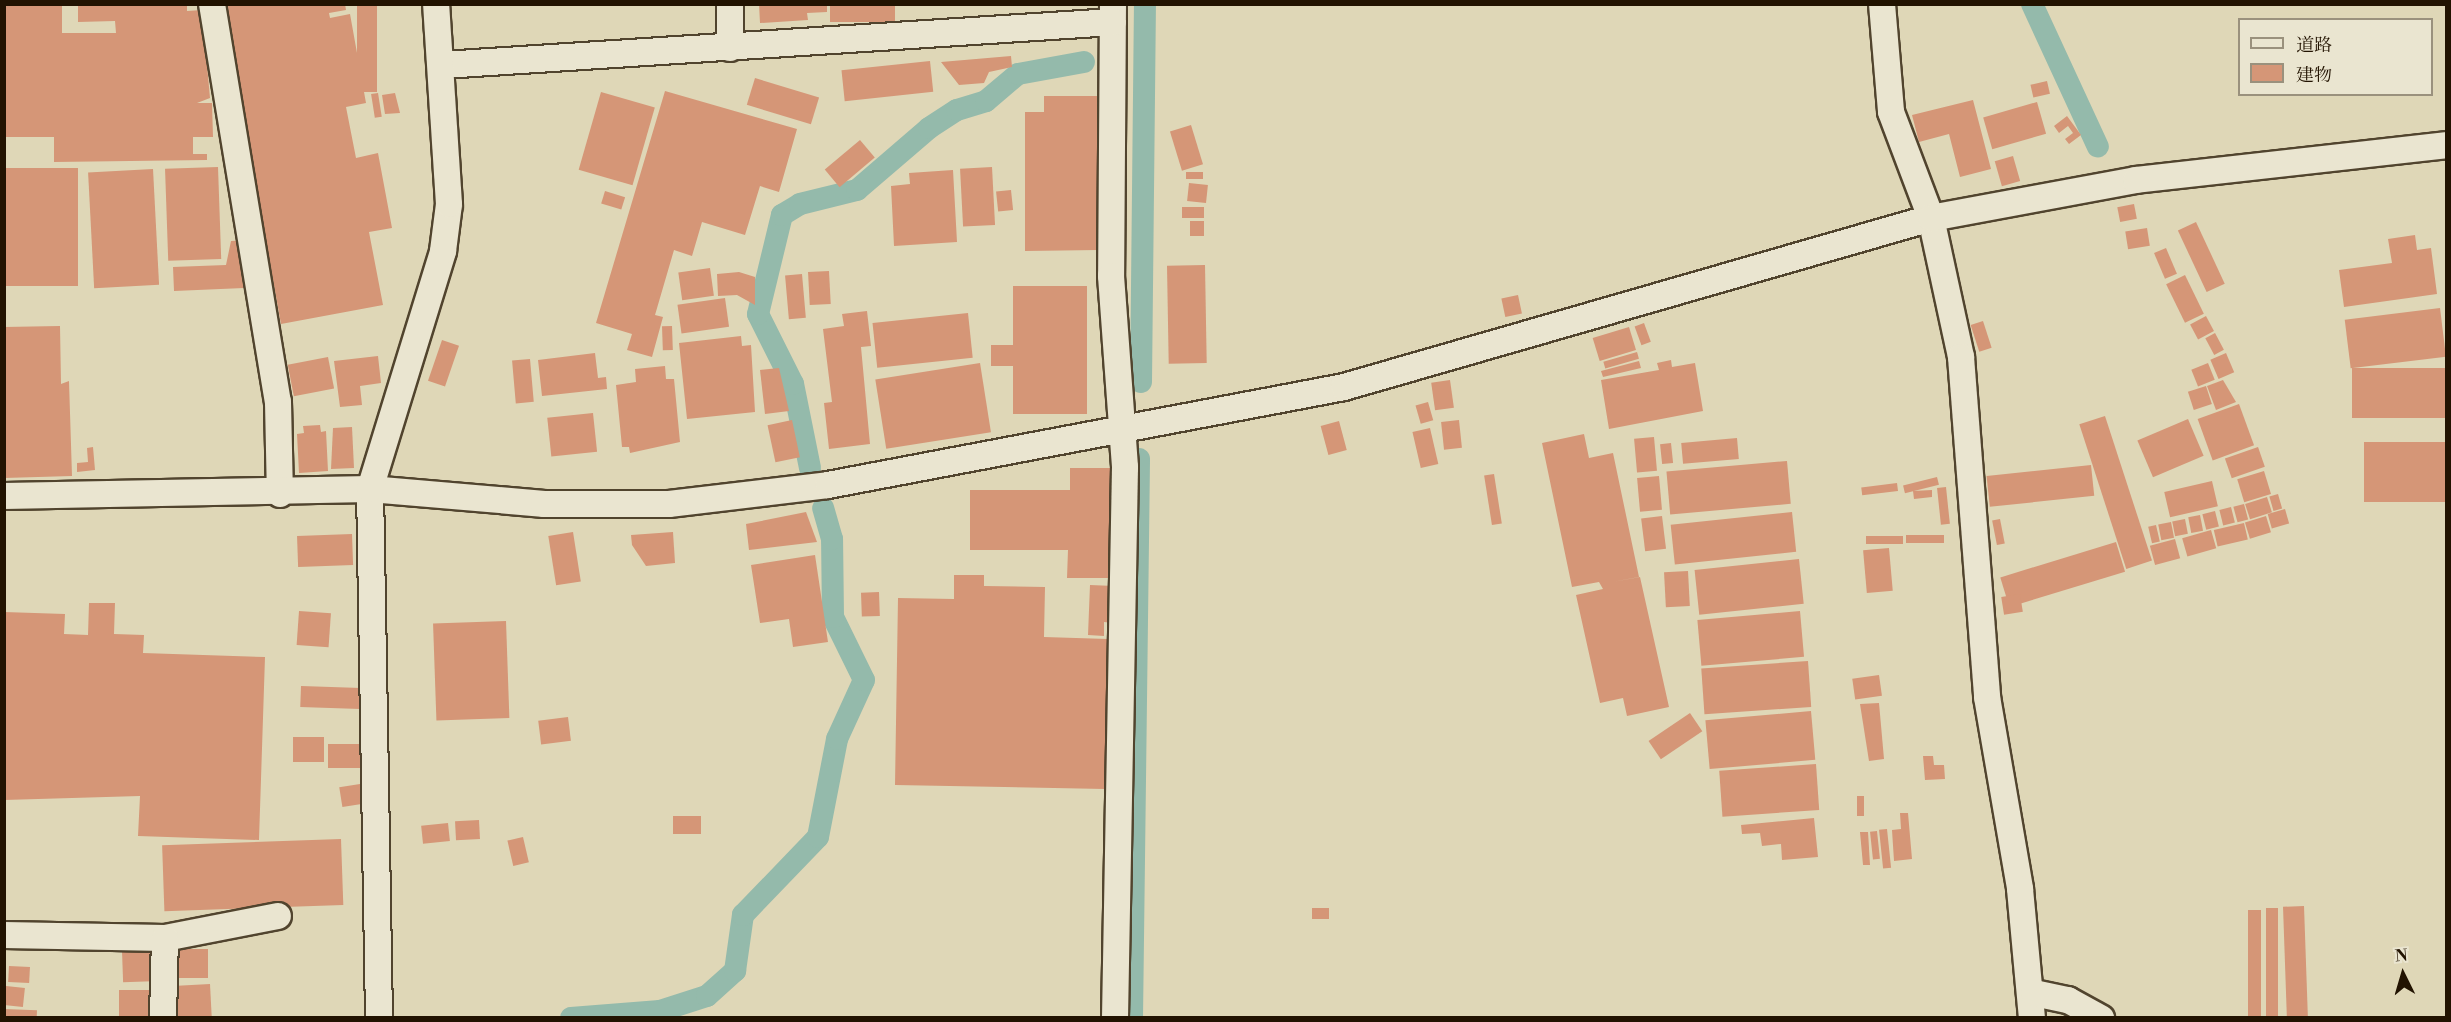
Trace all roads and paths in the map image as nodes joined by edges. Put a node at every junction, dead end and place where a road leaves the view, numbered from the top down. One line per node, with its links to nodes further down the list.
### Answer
1 (213, 4): 12 (street)
2 (436, 4): 7 (street)
3 (730, 4): 6 (street)
4 (1882, 4): 9 (street)
5 (1113, 13): 6 (street); 10 (street)
6 (730, 48): 7 (street)
7 (442, 65): 11 (street)
8 (2446, 145): 9 (street)
9 (1931, 218): 10 (street); 17 (street)
10 (1119, 429): 11 (street); 20 (street)
11 (370, 489): 12 (street); 19 (street)
12 (279, 494): 13 (street)
13 (4, 496)
14 (278, 916): 16 (street)
15 (4, 935): 16 (street)
16 (165, 938): 18 (street)
17 (2033, 1005): 21 (street)
18 (164, 1017)
19 (379, 1017)
20 (1115, 1017)
21 (2101, 1017)

